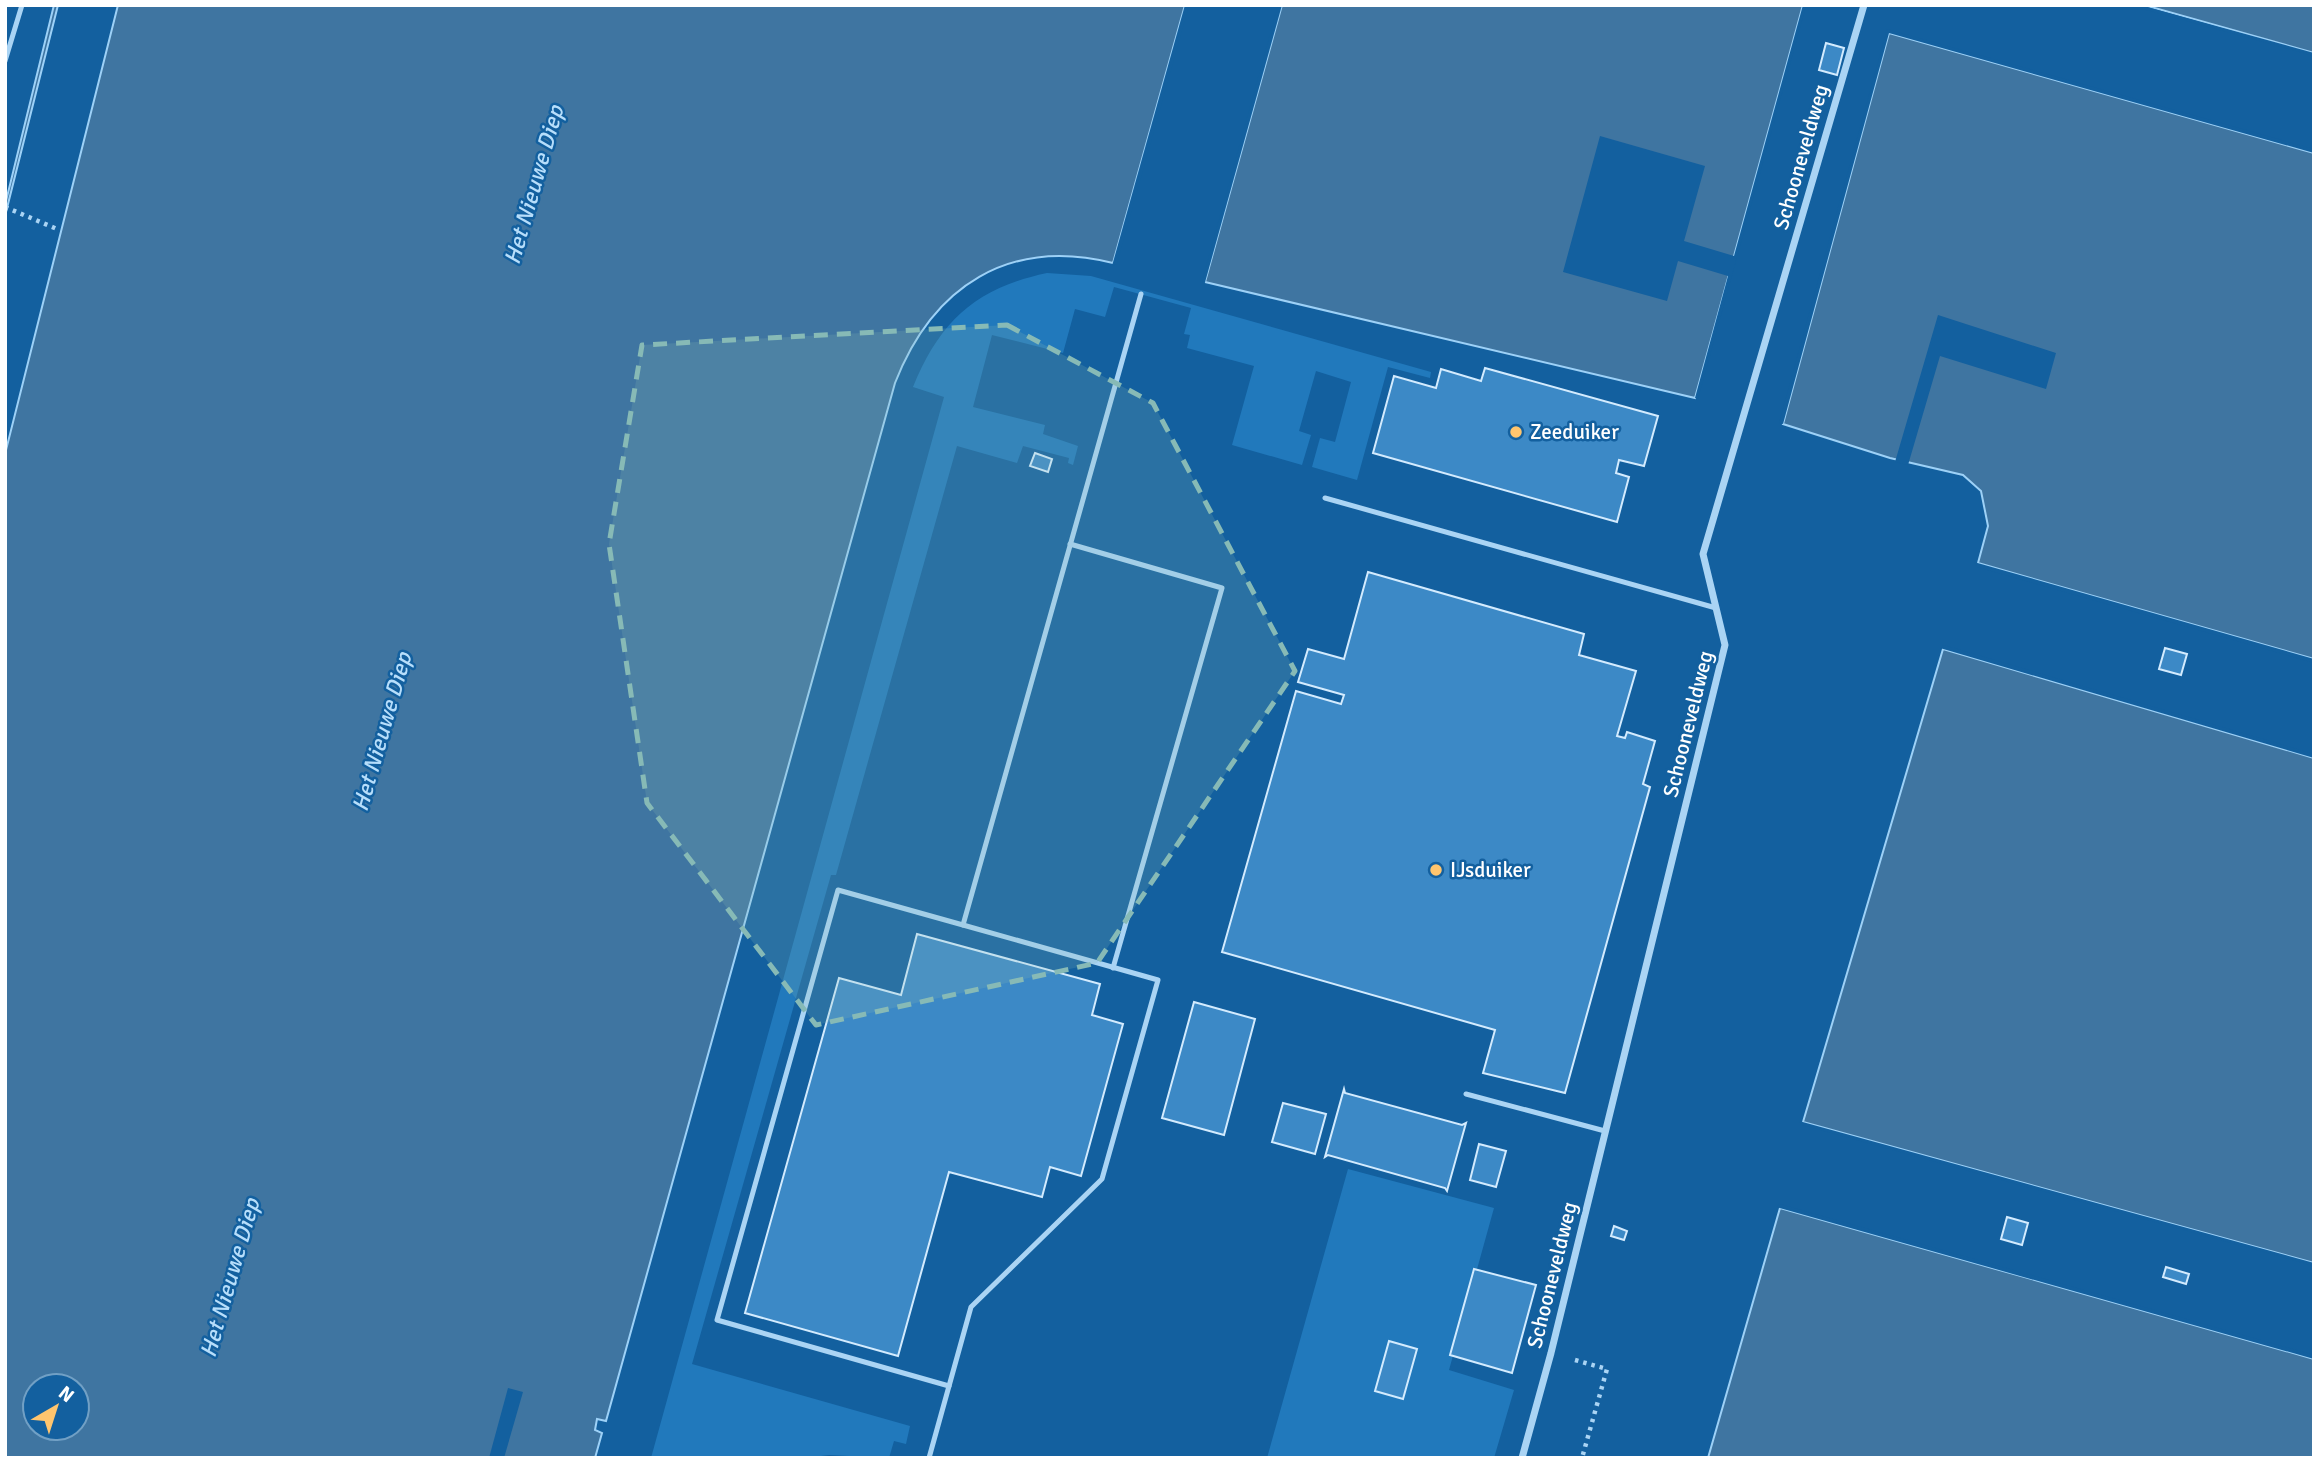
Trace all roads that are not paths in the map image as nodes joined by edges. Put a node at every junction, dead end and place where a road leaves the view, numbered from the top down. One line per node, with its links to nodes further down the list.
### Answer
1 (22, 5): 3 (lane)
2 (1864, 5): 7 (street, Schooneveldweg)
3 (5, 61)
4 (1140, 294): 6 (lane)
5 (1325, 498): 7 (lane)
6 (1070, 544): 8 (lane); 9 (lane)
7 (1716, 608): 11 (street, Schooneveldweg)
8 (963, 925): 9 (lane); 12 (lane)
9 (1113, 968): 12 (lane)
10 (1466, 1094): 11 (lane)
11 (1605, 1131): 14 (street, Schooneveldweg)
12 (949, 1386): 13 (lane)
13 (929, 1458)
14 (1521, 1458)

